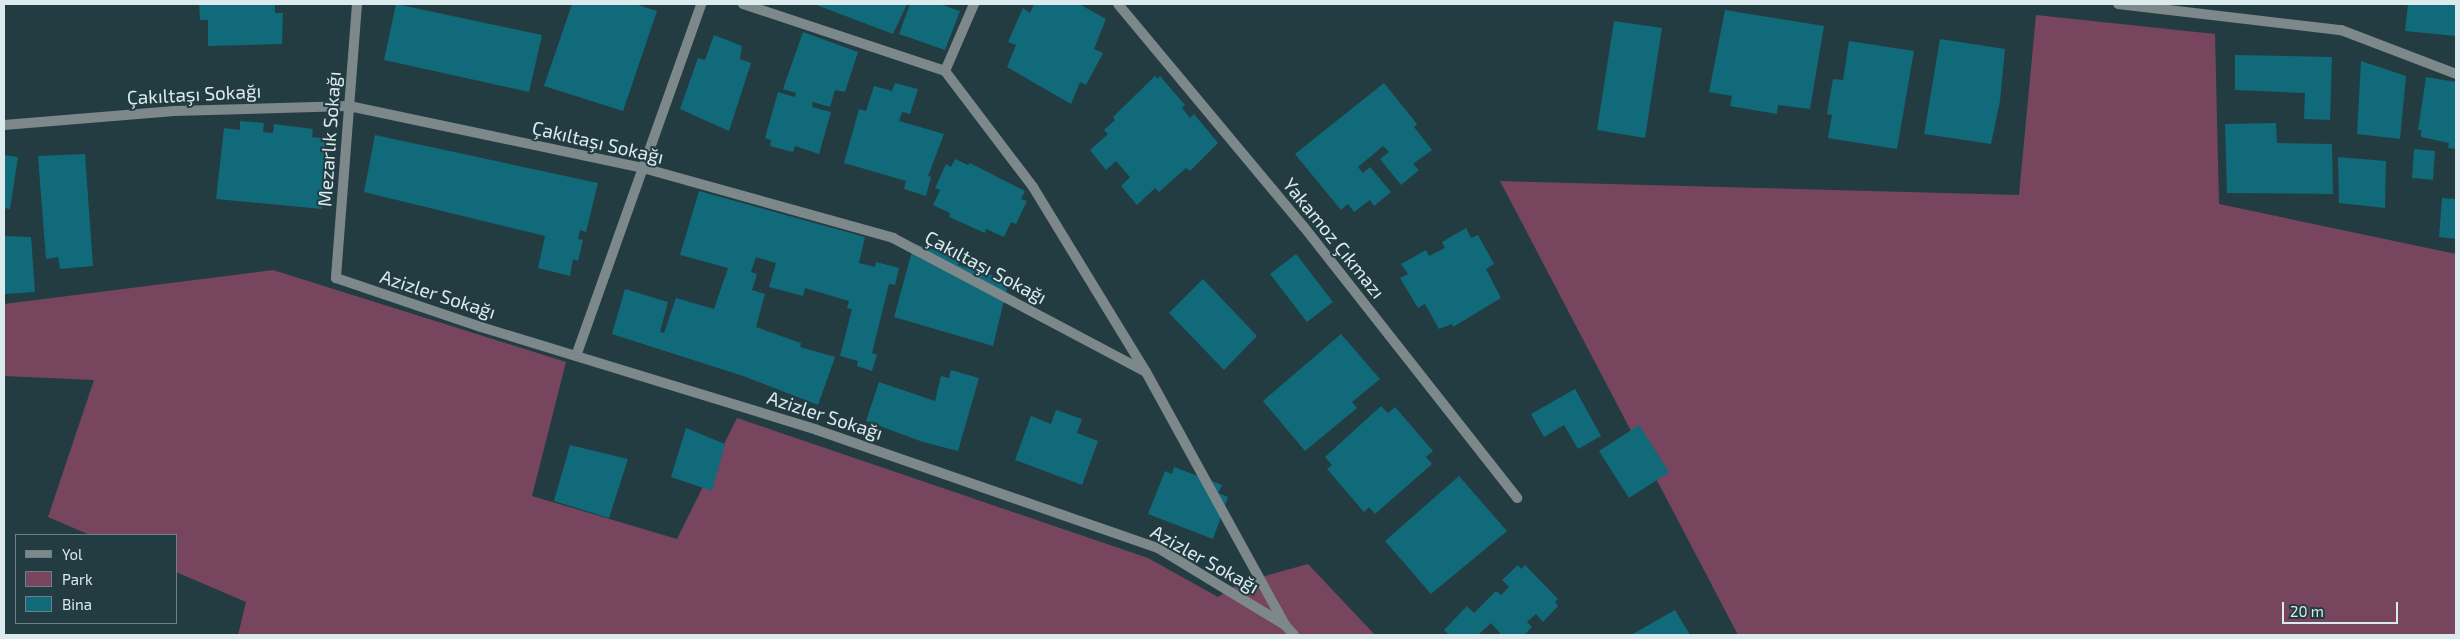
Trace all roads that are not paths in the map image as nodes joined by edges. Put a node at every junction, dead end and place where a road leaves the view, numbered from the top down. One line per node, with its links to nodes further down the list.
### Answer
1 (357, 4): 9 (street, Mezarlık Sokağı)
2 (701, 4): 11 (street)
3 (743, 4): 7 (street)
4 (974, 4): 7 (street)
5 (1118, 4): 15 (street, Yakamoz Çıkmazı)
6 (2118, 4): 8 (street)
7 (945, 71): 14 (street, Azizler Sokağı)
8 (2456, 74)
9 (349, 106): 10 (street, Çakıltaşı Sokağı); 11 (street, Çakıltaşı Sokağı); 12 (street, Mezarlık Sokağı)
10 (4, 125)
11 (642, 168): 13 (street); 14 (street, Çakıltaşı Sokağı)
12 (336, 278): 13 (street, Azizler Sokağı)
13 (576, 356): 16 (street, Azizler Sokağı)
14 (1146, 372): 16 (street, Azizler Sokağı)
15 (1517, 498)
16 (1285, 625): 17 (street, Azizler Sokağı)
17 (1294, 635)

